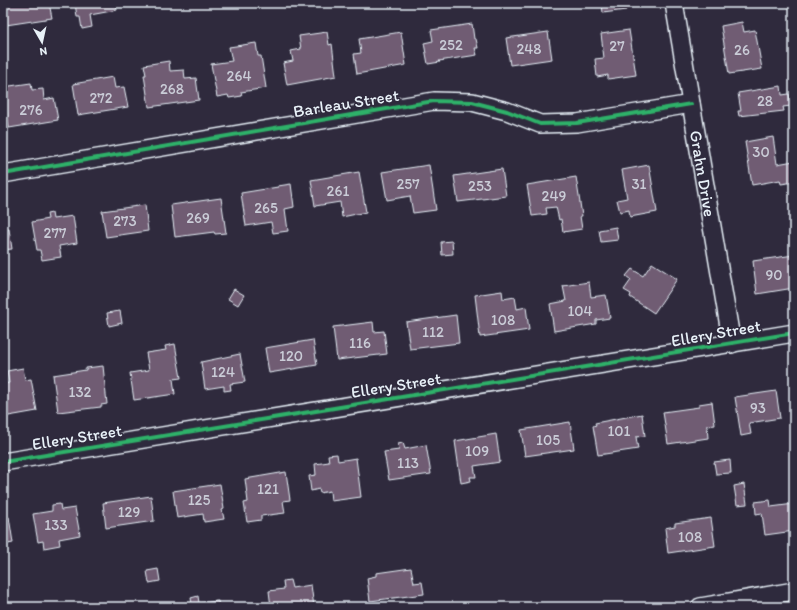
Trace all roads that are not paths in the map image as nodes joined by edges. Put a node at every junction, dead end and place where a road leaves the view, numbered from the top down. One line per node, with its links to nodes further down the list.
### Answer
1 (674, 3): 2 (street, Grahn Drive)
2 (691, 104): 3 (street, Barleau Street); 5 (street, Grahn Drive)
3 (3, 174)
4 (794, 332): 5 (street, Ellery Street)
5 (732, 344): 6 (street, Ellery Street)
6 (3, 462)
7 (794, 591): 8 (street)
8 (700, 607)

